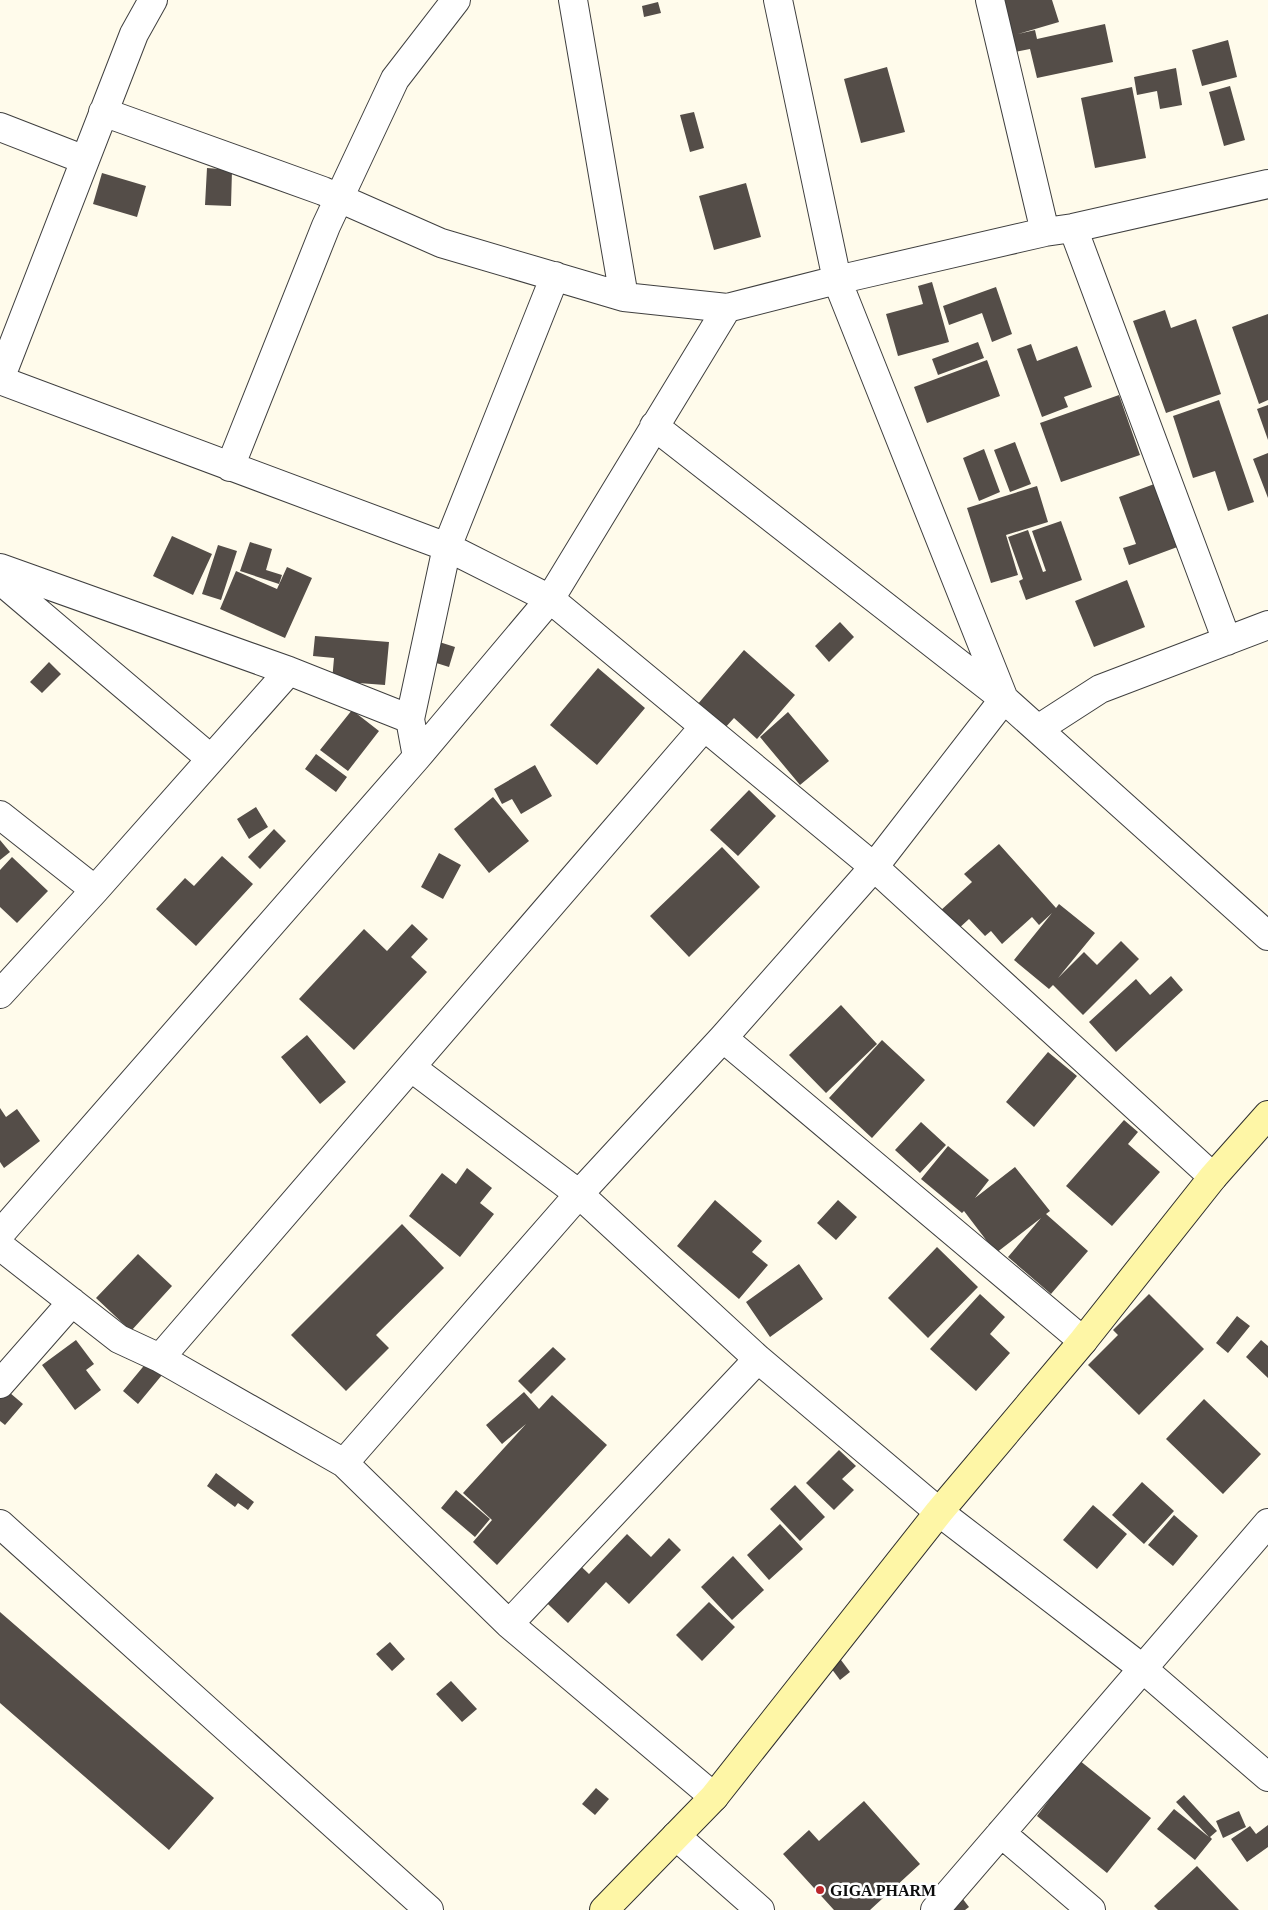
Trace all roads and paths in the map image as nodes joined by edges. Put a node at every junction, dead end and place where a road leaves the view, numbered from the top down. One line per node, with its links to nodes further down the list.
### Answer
1 (153, 0): 6 (street)
2 (456, 0): 10 (street)
3 (573, 0): 15 (street)
4 (778, 0): 14 (street)
5 (990, 0): 12 (street)
6 (104, 112): 8 (street); 10 (street)
7 (0, 128): 8 (street)
8 (85, 160): 17 (street)
9 (1268, 184): 11 (street)
10 (339, 198): 13 (street); 19 (street)
11 (1074, 228): 12 (street); 25 (street)
12 (1045, 232): 14 (street)
13 (555, 276): 15 (street); 20 (street)
14 (837, 280): 16 (street); 27 (street)
15 (624, 297): 16 (street)
16 (727, 308): 18 (street)
17 (0, 380): 19 (street)
18 (654, 426): 23 (street); 27 (street)
19 (230, 467): 20 (street)
20 (447, 547): 23 (street); 28 (street)
21 (0, 568): 26 (street)
22 (0, 580): 32 (street)
23 (550, 599): 29 (street); 31 (street)
24 (1268, 625): 25 (street)
25 (1227, 640): 30 (street)
26 (288, 671): 28 (street); 32 (street)
27 (1004, 699): 30 (street); 34 (street)
28 (410, 719): 31 (street)
29 (704, 727): 34 (street); 39 (street)
30 (1038, 729): 36 (street)
31 (417, 757): 43 (street)
32 (211, 759): 35 (street)
33 (0, 815): 35 (street)
34 (874, 867): 38 (street); 41 (street)
35 (95, 890): 37 (street)
36 (1268, 936)
37 (0, 994)
38 (723, 1038): 42 (street); 46 (street)
39 (412, 1068): 42 (street); 47 (street)
40 (1268, 1115): 41 (street)
41 (1213, 1177): 46 (street)
42 (579, 1194): 48 (street); 50 (street)
43 (0, 1234)
44 (0, 1246): 45 (street)
45 (72, 1302): 47 (street); 49 (street)
46 (1083, 1341): 51 (street)
47 (160, 1358): 50 (street)
48 (758, 1359): 51 (street); 54 (street)
49 (0, 1384)
50 (344, 1464): 54 (street)
51 (939, 1512): 55 (street); 57 (street)
52 (1268, 1523): 55 (street)
53 (0, 1524): 60 (street)
54 (509, 1624): 57 (street)
55 (1142, 1668): 56 (street); 58 (street)
56 (1268, 1777)
57 (714, 1797): 59 (street)
58 (1001, 1833): 63 (street); 64 (street)
59 (676, 1836): 61 (street); 62 (street)
60 (429, 1910)
61 (604, 1910)
62 (760, 1910)
63 (935, 1910)
64 (1091, 1910)

